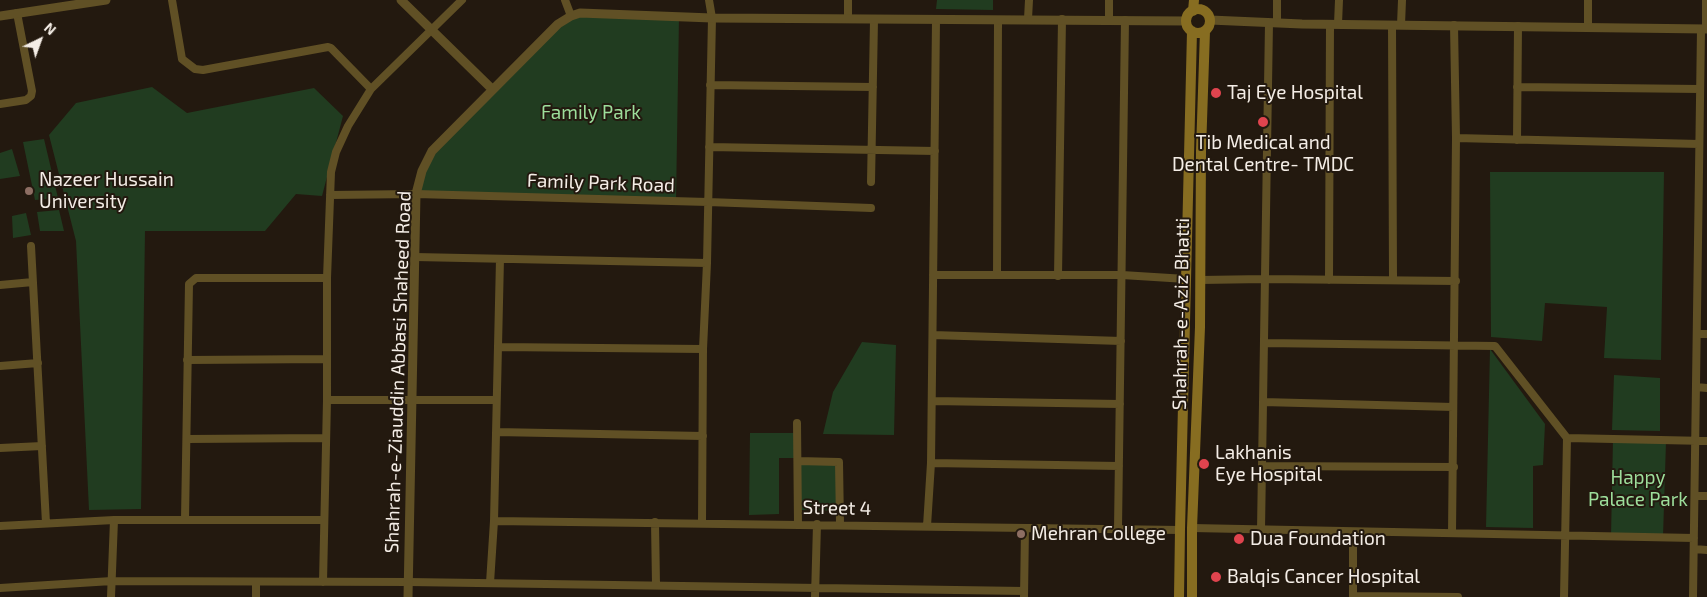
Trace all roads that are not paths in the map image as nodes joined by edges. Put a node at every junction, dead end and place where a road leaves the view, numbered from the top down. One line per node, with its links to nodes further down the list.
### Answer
1 (103, 0): 16 (street)
2 (172, 0): 45 (street)
3 (401, 0): 39 (street)
4 (462, 0): 39 (street)
5 (565, 0): 20 (street)
6 (709, 0): 22 (street)
7 (848, 0): 23 (street)
8 (1028, 0): 24 (street)
9 (1109, 0): 28 (street)
10 (1205, 0): 21 (main road)
11 (1277, 0): 32 (street)
12 (1339, 0): 33 (street)
13 (1402, 0): 34 (street)
14 (1588, 0): 37 (street)
15 (1706, 0): 38 (street)
16 (54, 4): 18 (street)
17 (1193, 5): 21 (main road); 31 (main road)
18 (18, 13): 19 (street); 48 (street)
19 (0, 16)
20 (571, 16): 22 (street); 46 (street, Shahrah-e-Ziauddin Abbasi Shaheed Road)
21 (1207, 16): 32 (street); 40 (main road)
22 (712, 18): 23 (street); 42 (street)
23 (848, 19): 25 (street)
24 (1028, 19): 27 (street); 30 (street)
25 (874, 20): 26 (street); 43 (street)
26 (936, 20): 30 (street); 54 (street)
27 (1062, 20): 28 (street); 67 (street)
28 (1109, 20): 29 (street)
29 (1125, 20): 31 (street); 65 (street)
30 (998, 21): 66 (street)
31 (1186, 21): 41 (main road)
32 (1273, 23): 33 (street); 71 (street)
33 (1334, 24): 34 (street); 74 (street)
34 (1397, 25): 35 (street); 75 (street)
35 (1454, 25): 36 (street); 49 (street)
36 (1518, 26): 37 (street); 44 (street)
37 (1588, 27): 38 (street)
38 (1705, 29): 47 (street)
39 (431, 30): 45 (street); 46 (street)
40 (1205, 31): 41 (main road); 73 (main road, Shahrah-e-Aziz Bhatti)
41 (1192, 32): 72 (main road, Shahrah-e-Aziz Bhatti)
42 (710, 85): 43 (street); 52 (street)
43 (873, 87): 53 (street)
44 (1517, 87): 47 (street); 50 (street)
45 (372, 89): 57 (street)
46 (492, 89): 56 (street, Shahrah-e-Ziauddin Abbasi Shaheed Road)
47 (1700, 89): 51 (street)
48 (0, 104)
49 (1456, 138): 50 (street); 76 (street)
50 (1517, 140): 51 (street)
51 (1699, 144): 69 (street)
52 (709, 147): 53 (street); 58 (street)
53 (872, 149): 54 (street); 55 (street)
54 (935, 150): 64 (street)
55 (871, 182)
56 (416, 194): 57 (street, Family Park Road); 58 (street, Family Park Road); 61 (street, Shahrah-e-Ziauddin Abbasi Shaheed Road)
57 (330, 195): 68 (street)
58 (708, 202): 59 (street, Family Park Road); 63 (street)
59 (871, 208)
60 (32, 246): 77 (street)
61 (415, 257): 62 (street); 93 (street, Shahrah-e-Ziauddin Abbasi Shaheed Road)
62 (500, 260): 63 (street); 85 (street)
63 (706, 263): 86 (street)
64 (933, 275): 66 (street); 81 (street)
65 (1122, 275): 67 (street); 72 (street); 82 (street)
66 (997, 276): 67 (street)
67 (1058, 276)
68 (327, 278): 87 (street); 88 (street)
69 (1697, 278): 70 (street); 79 (street)
70 (1707, 278)
71 (1265, 279): 73 (street); 74 (street); 83 (street)
72 (1186, 280): 132 (main road, Shahrah-e-Aziz Bhatti)
73 (1200, 280): 130 (main road, Shahrah-e-Aziz Bhatti)
74 (1329, 280): 75 (street)
75 (1393, 280): 76 (street)
76 (1456, 281): 84 (street)
77 (33, 282): 78 (street); 89 (street)
78 (0, 285)
79 (1697, 334): 80 (street); 91 (street)
80 (1707, 334)
81 (933, 335): 82 (street); 96 (street)
82 (1121, 341): 98 (street)
83 (1264, 343): 84 (street); 97 (street)
84 (1455, 344): 99 (street); 104 (street)
85 (498, 346): 86 (street); 95 (street)
86 (703, 349): 102 (street)
87 (327, 359): 88 (street); 94 (street)
88 (187, 360): 105 (street)
89 (38, 364): 90 (street); 108 (street)
90 (0, 366)
91 (1696, 388): 92 (street); 106 (street)
92 (1707, 388)
93 (412, 399): 94 (street); 95 (street); 143 (street, Shahrah-e-Ziauddin Abbasi Shaheed Road)
94 (327, 400): 103 (street)
95 (496, 400): 101 (street)
96 (932, 401): 98 (street); 111 (street)
97 (1263, 402): 99 (street); 113 (street)
98 (1120, 404): 112 (street)
99 (1453, 406): 114 (street)
100 (797, 423): 110 (street)
101 (496, 432): 102 (street); 120 (street)
102 (703, 436): 123 (street)
103 (325, 438): 105 (street); 119 (street)
104 (1567, 438): 106 (street); 136 (street)
105 (187, 439): 117 (street)
106 (1695, 441): 107 (street); 115 (street)
107 (1707, 441)
108 (42, 446): 109 (street); 122 (street)
109 (0, 448)
110 (798, 461): 124 (street); 126 (street)
111 (931, 463): 112 (street); 128 (street)
112 (1119, 466): 131 (street)
113 (1262, 466): 114 (street); 133 (street)
114 (1454, 466): 135 (street)
115 (1695, 496): 116 (street); 137 (street)
116 (1707, 496)
117 (185, 519): 118 (street); 119 (street)
118 (114, 520): 122 (street); 140 (street)
119 (324, 520): 142 (street)
120 (494, 521): 121 (street, Street 4); 144 (street)
121 (655, 522): 123 (street, Street 4); 145 (street)
122 (46, 523): 127 (street)
123 (702, 523): 124 (street, Street 4)
124 (798, 524): 125 (street, Street 4)
125 (817, 524): 126 (street, Street 4); 146 (street)
126 (840, 524): 128 (street, Street 4)
127 (0, 526)
128 (927, 526): 129 (street, Street 4)
129 (1025, 528): 131 (street, Street 4); 148 (street)
130 (1192, 528): 133 (street); 154 (main road, Shahrah-e-Aziz Bhatti)
131 (1118, 529): 132 (street, Street 4)
132 (1180, 530): 153 (main road, Shahrah-e-Aziz Bhatti)
133 (1261, 530): 134 (street)
134 (1353, 532): 135 (street); 155 (street)
135 (1452, 533): 136 (street)
136 (1564, 535): 137 (street); 157 (street)
137 (1694, 538): 138 (street)
138 (1694, 549): 139 (street); 158 (street)
139 (1707, 550)
140 (112, 581): 141 (street); 147 (street); 149 (street)
141 (256, 582): 142 (street); 150 (street)
142 (323, 582): 143 (street)
143 (408, 582): 144 (street); 151 (street, Shahrah-e-Ziauddin Abbasi Shaheed Road)
144 (490, 584): 145 (street)
145 (656, 585): 146 (street)
146 (815, 587): 148 (street); 152 (street)
147 (0, 588)
148 (1024, 594)
149 (111, 597)
150 (256, 597)
151 (408, 597)
152 (815, 597)
153 (1179, 597)
154 (1192, 597)
155 (1353, 597): 156 (street)
156 (1458, 597)
157 (1564, 597)
158 (1693, 597)

